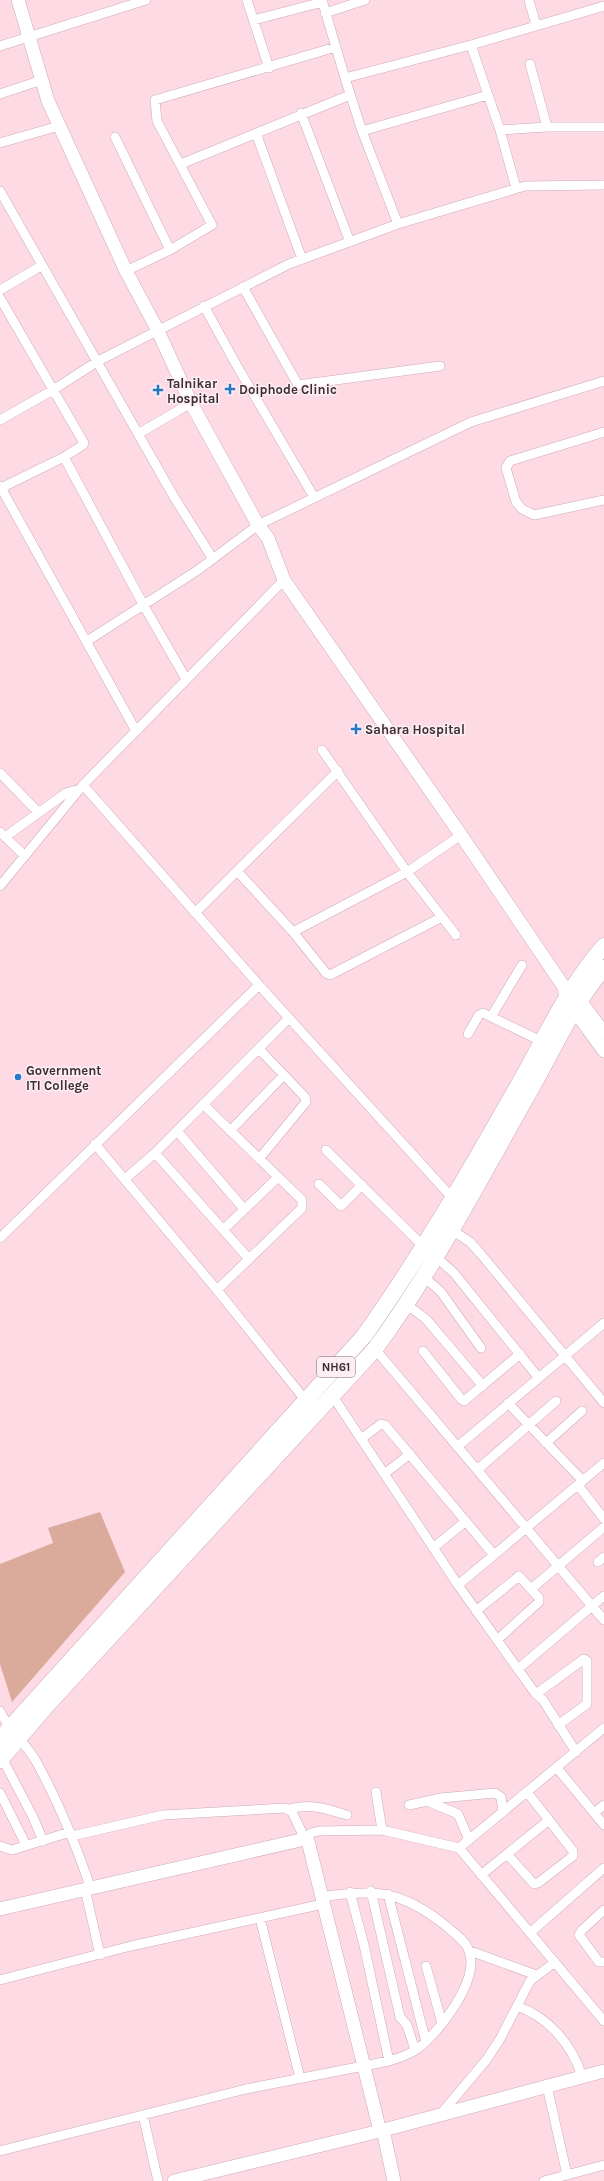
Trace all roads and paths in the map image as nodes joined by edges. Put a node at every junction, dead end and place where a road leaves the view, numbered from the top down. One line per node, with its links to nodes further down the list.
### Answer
1 (18, 0): 11 (street)
2 (146, 0): 11 (street)
3 (247, 0): 9 (street)
4 (365, 0): 8 (street)
5 (529, 0): 10 (street)
6 (323, 1): 8 (street); 9 (street)
7 (604, 6): 10 (street)
8 (325, 13): 14 (street)
9 (254, 20): 16 (street)
10 (536, 26): 12 (street)
11 (30, 38): 13 (street); 18 (street)
12 (471, 45): 17 (street); 21 (street)
13 (0, 46)
14 (336, 47): 16 (street); 17 (street)
15 (530, 64): 24 (street)
16 (268, 68): 31 (street)
17 (345, 78): 20 (street)
18 (42, 80): 19 (street); 23 (street)
19 (0, 94)
20 (350, 95): 22 (street); 27 (street)
21 (488, 95): 26 (street); 27 (street)
22 (300, 113): 28 (street); 36 (street)
23 (59, 126): 30 (street); 40 (street)
24 (547, 127): 25 (street); 26 (street)
25 (604, 127)
26 (500, 130): 33 (street)
27 (362, 131): 35 (street)
28 (256, 133): 31 (street); 38 (street)
29 (115, 137): 37 (street)
30 (0, 144)
31 (181, 164): 37 (street)
32 (604, 185): 33 (street)
33 (516, 188): 35 (street)
34 (0, 191): 39 (street)
35 (398, 224): 36 (street)
36 (350, 242): 38 (street)
37 (170, 250): 40 (street)
38 (302, 259): 41 (street)
39 (42, 266): 42 (street); 46 (street)
40 (126, 271): 45 (street)
41 (243, 287): 44 (street); 47 (street)
42 (0, 290)
43 (0, 298): 49 (street)
44 (204, 306): 45 (street); 56 (street)
45 (157, 329): 46 (street); 50 (street)
46 (98, 361): 49 (street); 53 (street)
47 (440, 366)
48 (604, 381): 56 (street)
49 (53, 390): 51 (street); 54 (street)
50 (191, 402): 53 (street); 58 (street)
51 (0, 420)
52 (604, 432): 57 (street)
53 (138, 434): 59 (street)
54 (64, 457): 55 (street); 61 (street)
55 (0, 487): 62 (street)
56 (314, 497): 58 (street)
57 (604, 500)
58 (258, 525): 59 (street); 60 (street)
59 (213, 559): 61 (street)
60 (284, 580): 63 (street); 71 (street)
61 (144, 606): 62 (street); 63 (street)
62 (87, 642): 64 (street)
63 (186, 680): 64 (street)
64 (136, 731): 68 (street)
65 (322, 750): 66 (street)
66 (338, 772): 73 (street); 74 (street)
67 (0, 773): 69 (street)
68 (82, 787): 69 (street); 72 (street); 76 (street)
69 (38, 812): 70 (street)
70 (2, 835): 72 (street)
71 (461, 835): 74 (street); 84 (street)
72 (25, 856): 75 (street)
73 (237, 871): 76 (street); 78 (street)
74 (407, 872): 77 (street); 78 (street)
75 (0, 886)
76 (195, 913): 83 (street)
77 (442, 917): 78 (street); 79 (street)
78 (293, 932)
79 (456, 935)
80 (604, 946): 84 (highway, NH61)
81 (522, 965): 85 (street)
82 (604, 968): 84 (highway, NH61)
83 (259, 985): 86 (street); 96 (street)
84 (572, 998): 87 (street); 89 (highway, NH61); 91 (street); 104 (highway, NH61)
85 (492, 1017): 88 (street); 89 (street)
86 (289, 1018): 90 (street); 104 (street)
87 (604, 1033)
88 (468, 1034)
89 (543, 1042): 104 (highway, NH61)
90 (259, 1049): 92 (street); 93 (street)
91 (604, 1051)
92 (283, 1076): 95 (street); 99 (street)
93 (203, 1104): 94 (street); 95 (street)
94 (177, 1131): 98 (street); 105 (street)
95 (230, 1131): 99 (street)
96 (95, 1144): 101 (street); 108 (street)
97 (326, 1150): 103 (street)
98 (155, 1153): 101 (street); 107 (street)
99 (258, 1159): 100 (street)
100 (277, 1178): 105 (street); 110 (street)
101 (125, 1179): 112 (street)
102 (319, 1184): 103 (street)
103 (362, 1185): 109 (street)
104 (458, 1204): 106 (highway, NH61)
105 (244, 1209): 107 (street)
106 (445, 1226): 109 (highway, NH61); 119 (street)
107 (223, 1230): 110 (street)
108 (0, 1238)
109 (429, 1252): 111 (highway, NH61); 118 (street); 122 (highway, NH61)
110 (249, 1260): 112 (street)
111 (424, 1276): 113 (highway, NH61); 115 (street)
112 (217, 1290): 122 (street)
113 (406, 1304): 116 (highway, NH61); 121 (street)
114 (604, 1323): 119 (street)
115 (481, 1348)
116 (375, 1349): 123 (highway, NH61); 131 (street)
117 (423, 1351): 121 (street)
118 (520, 1354): 120 (street); 121 (street)
119 (565, 1354): 120 (street); 126 (street)
120 (538, 1377): 125 (street)
121 (483, 1386)
122 (310, 1396): 123 (highway); 156 (highway, NH61)
123 (328, 1400): 129 (street); 156 (highway, NH61)
124 (556, 1401): 128 (street)
125 (508, 1403): 128 (street); 131 (street)
126 (604, 1403)
127 (582, 1411): 130 (street)
128 (529, 1426): 130 (street); 134 (street)
129 (361, 1439): 132 (street); 135 (street)
130 (546, 1443): 136 (street)
131 (457, 1447): 134 (street)
132 (410, 1454): 135 (street); 138 (street)
133 (604, 1463): 136 (street)
134 (477, 1470): 140 (street)
135 (384, 1474): 141 (street)
136 (581, 1483): 137 (street); 140 (street)
137 (604, 1519)
138 (466, 1521): 141 (street); 142 (street)
139 (604, 1527): 143 (street)
140 (526, 1528): 142 (street); 143 (street)
141 (433, 1548): 144 (street)
142 (494, 1555): 144 (street)
143 (558, 1566): 145 (street); 147 (street)
144 (458, 1585): 148 (street)
145 (531, 1589): 148 (street); 150 (street)
146 (604, 1596): 147 (street)
147 (592, 1606): 149 (street); 151 (street)
148 (476, 1611): 150 (street)
149 (604, 1620)
150 (497, 1640): 151 (street)
151 (518, 1669): 152 (street)
152 (536, 1694): 154 (street); 154 (street)
153 (0, 1711): 156 (street)
154 (558, 1725): 157 (street)
155 (604, 1728): 157 (street)
156 (10, 1735): 158 (highway, NH61); 173 (street)
157 (576, 1752): 159 (street)
158 (1, 1759): 176 (street)
159 (557, 1768): 161 (street); 168 (street)
160 (376, 1792): 172 (street)
161 (527, 1792): 167 (street); 170 (street)
162 (0, 1793): 177 (street)
163 (427, 1801): 164 (street); 167 (street); 175 (street)
164 (409, 1805)
165 (604, 1805): 168 (street)
166 (289, 1809): 169 (street); 173 (street); 174 (street)
167 (503, 1812): 175 (street)
168 (594, 1813): 171 (street)
169 (347, 1815)
170 (549, 1820): 180 (street); 180 (street)
171 (604, 1825)
172 (382, 1830): 174 (street); 179 (street)
173 (71, 1834): 176 (street); 183 (street)
174 (305, 1839): 183 (street); 187 (street)
175 (469, 1840): 179 (street)
176 (43, 1841): 177 (street)
177 (26, 1845): 178 (street)
178 (0, 1846)
179 (459, 1848): 182 (street)
180 (507, 1854): 182 (street)
181 (604, 1868): 191 (street)
182 (481, 1875): 191 (street)
183 (88, 1889): 188 (street); 193 (street)
184 (350, 1892): 185 (street); 187 (street); 205 (street)
185 (371, 1892): 186 (street); 204 (street)
186 (388, 1894): 192 (street); 203 (street)
187 (322, 1900): 190 (street); 206 (street)
188 (0, 1909)
189 (604, 1910): 195 (street)
190 (260, 1918): 193 (street); 209 (street)
191 (531, 1932): 194 (street)
192 (470, 1951): 197 (street); 202 (street)
193 (100, 1955): 198 (street)
194 (555, 1962): 197 (street); 200 (street)
195 (604, 1962)
196 (426, 1966): 202 (street)
197 (536, 1975): 199 (street)
198 (0, 1980)
199 (517, 2006): 208 (street); 212 (street)
200 (600, 2009): 201 (street)
201 (604, 2021)
202 (442, 2023): 203 (street)
203 (426, 2042): 204 (street)
204 (415, 2050): 205 (street)
205 (389, 2061): 206 (street)
206 (364, 2066): 209 (street); 213 (street)
207 (604, 2071): 208 (street)
208 (582, 2077): 210 (street)
209 (300, 2078): 211 (street)
210 (547, 2086): 212 (street); 216 (street)
211 (143, 2115): 214 (street); 218 (street)
212 (440, 2115): 213 (street)
213 (382, 2130): 217 (street); 220 (street)
214 (0, 2151)
215 (604, 2165): 216 (street)
216 (567, 2175): 221 (street)
217 (204, 2177): 219 (street)
218 (158, 2181)
219 (174, 2181)
220 (394, 2181)
221 (544, 2181)

